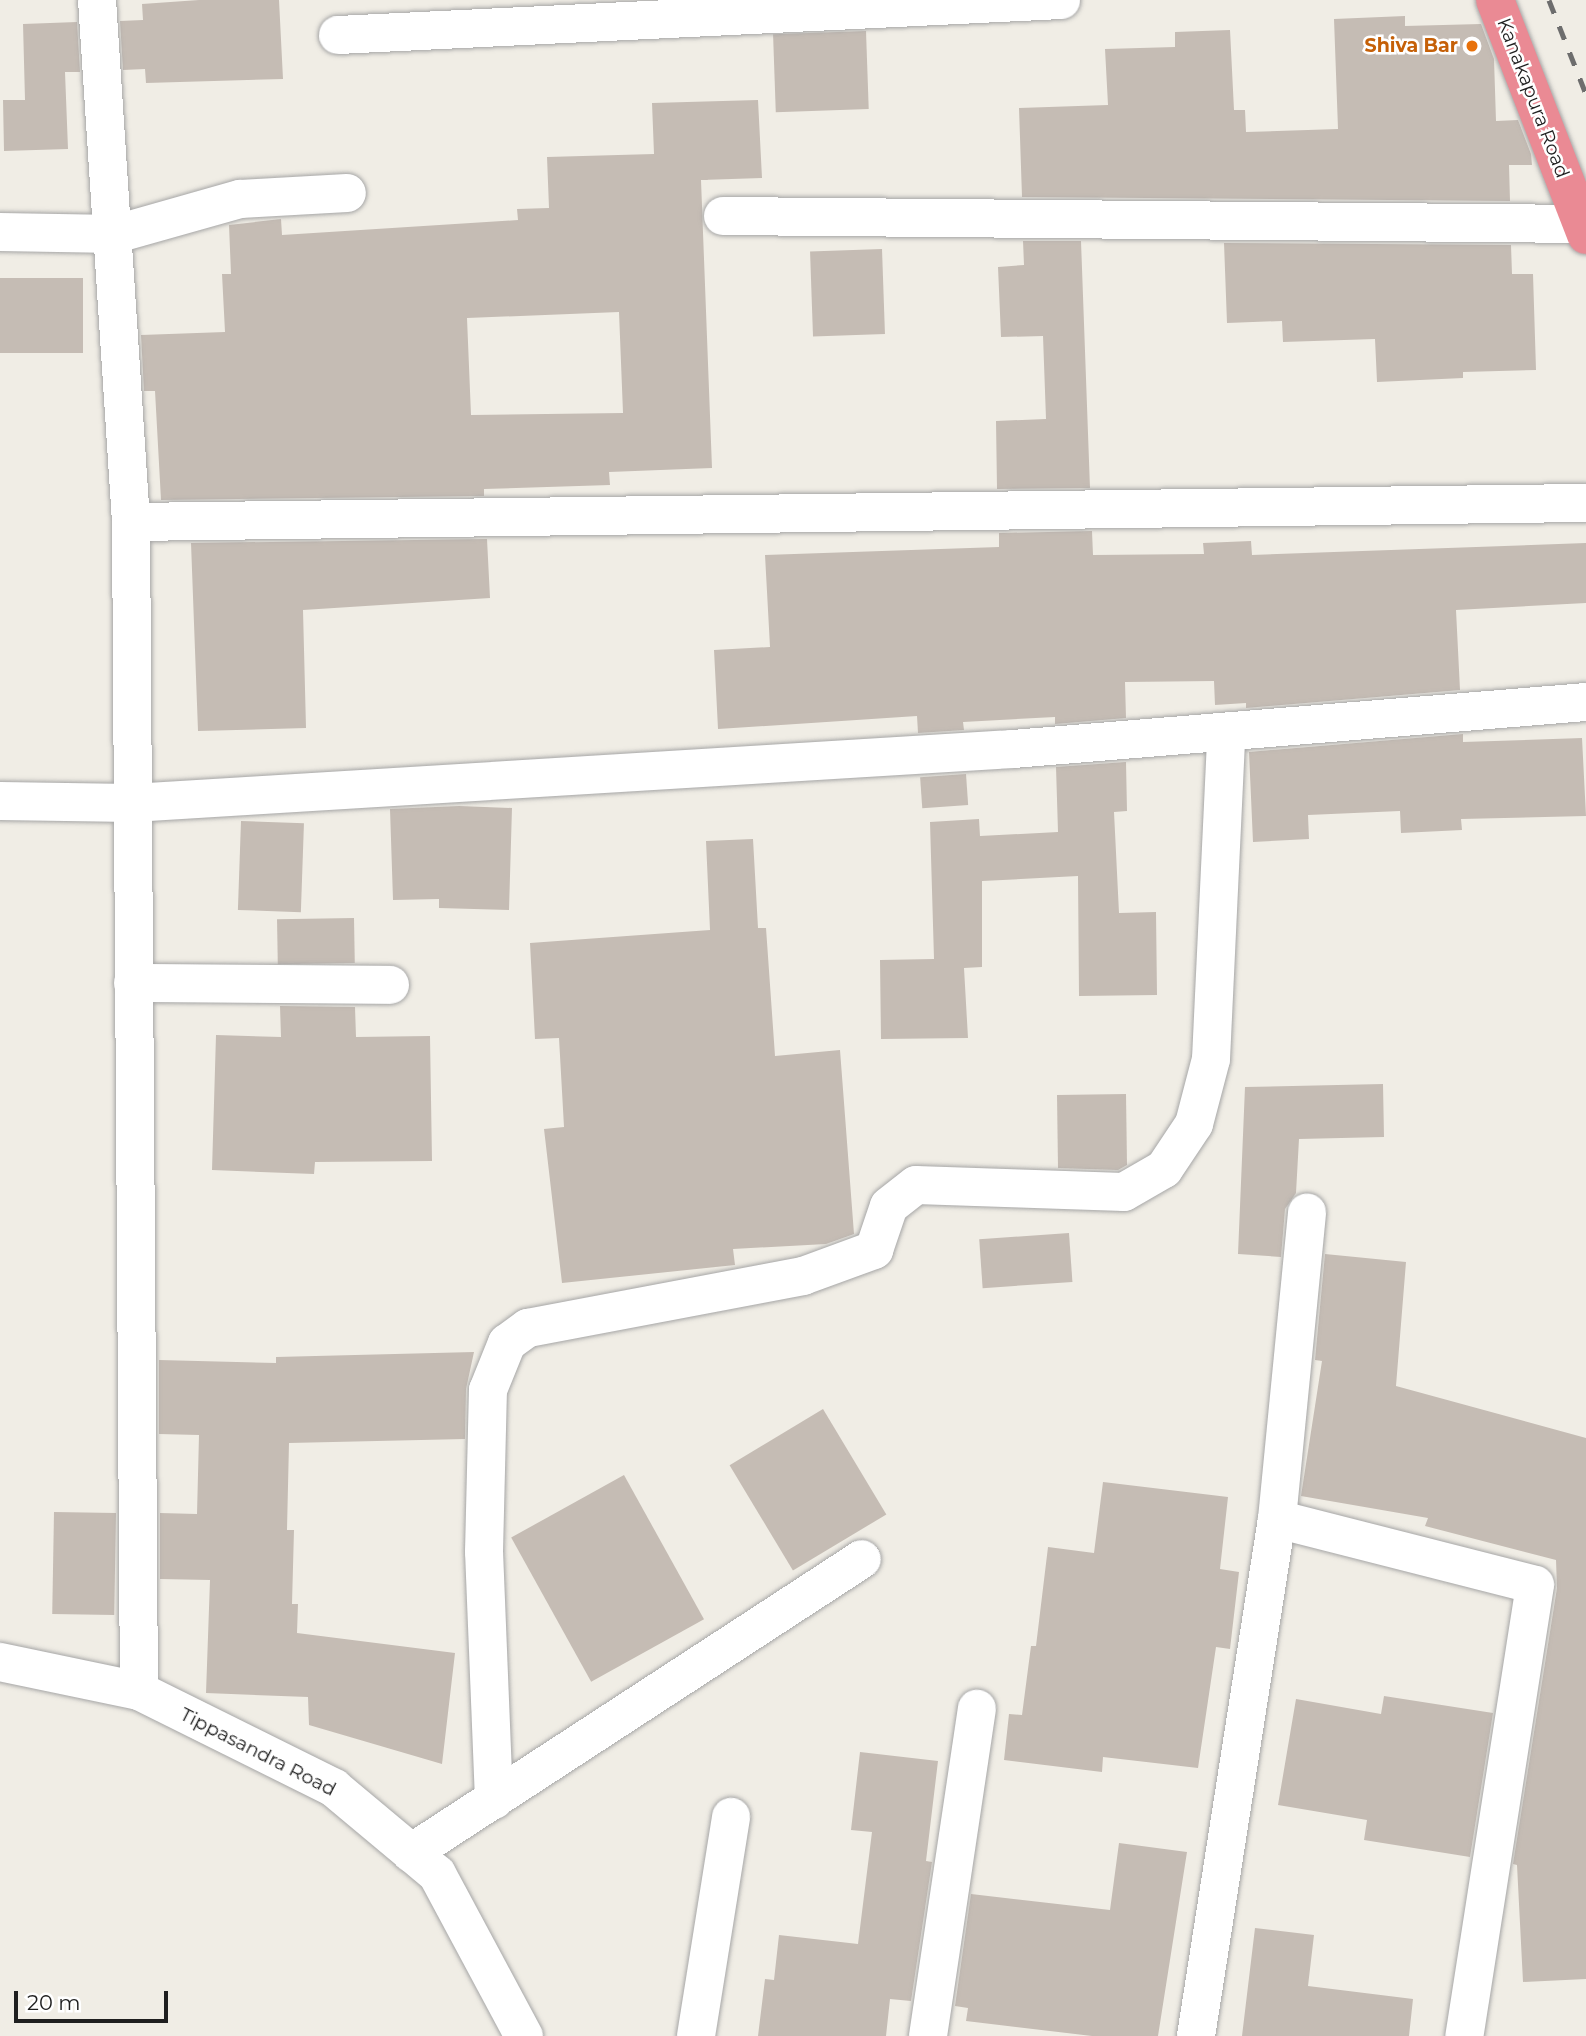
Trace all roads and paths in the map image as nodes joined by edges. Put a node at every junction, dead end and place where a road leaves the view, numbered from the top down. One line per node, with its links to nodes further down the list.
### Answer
1 (97, 0): 10 (street)
2 (1061, 0): 4 (street)
3 (1495, 0): 8 (highway, Kanakapura Road)
4 (884, 4): 5 (street)
5 (338, 35)
6 (347, 193): 10 (street)
7 (723, 216): 8 (street)
8 (1584, 230)
9 (0, 232): 10 (street)
10 (116, 234): 12 (street)
11 (1586, 503): 12 (street)
12 (131, 522): 16 (street)
13 (1586, 702): 14 (street)
14 (1226, 735): 16 (street); 25 (street)
15 (0, 801): 16 (street)
16 (132, 803): 17 (street)
17 (133, 983): 18 (street); 23 (street)
18 (390, 985)
19 (1307, 1212): 20 (street)
20 (1277, 1519): 31 (street); 32 (street)
21 (862, 1559): 25 (street)
22 (0, 1662): 23 (street, Tippasandra Road)
23 (139, 1691): 27 (street, Tippasandra Road)
24 (977, 1709): 30 (street)
25 (494, 1800): 27 (street)
26 (731, 1817): 29 (street)
27 (411, 1853): 28 (street, Tippasandra Road)
28 (524, 2036)
29 (696, 2036)
30 (928, 2036)
31 (1196, 2036)
32 (1464, 2036)

